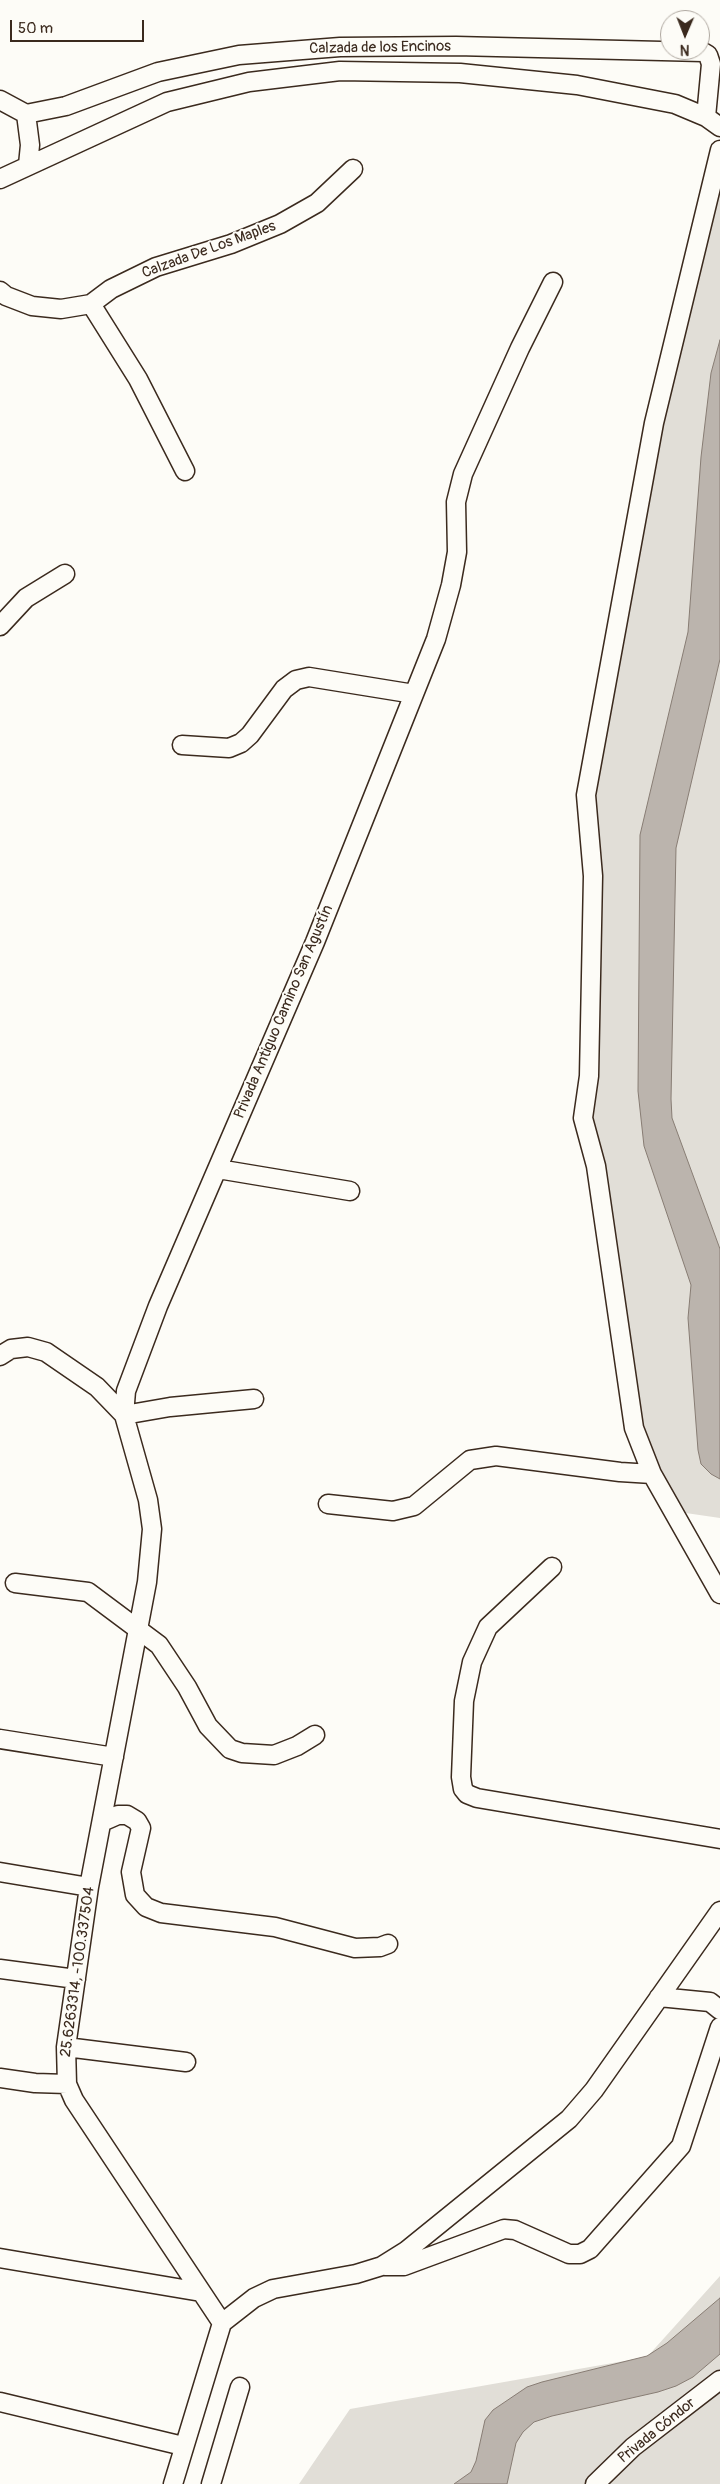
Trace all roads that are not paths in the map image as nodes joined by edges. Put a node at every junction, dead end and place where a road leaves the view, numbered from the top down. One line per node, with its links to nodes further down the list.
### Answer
1 (0, 100): 2 (street)
2 (26, 114): 3 (street, Calzada de los Encinos); 5 (street)
3 (713, 122): 5 (street, Calzada de los Encinos)
4 (720, 150): 21 (street)
5 (28, 165): 7 (street, Calzada de los Encinos)
6 (353, 169): 10 (street, Calzada De Los Maples)
7 (0, 179)
8 (553, 282): 14 (street, Privada Antiguo Camino San Agustín)
9 (0, 291): 10 (street, Calzada De Los Maples)
10 (91, 304): 11 (street)
11 (185, 470)
12 (65, 574): 13 (street)
13 (0, 626)
14 (414, 694): 15 (street); 16 (street, Privada Antiguo Camino San Agustín)
15 (182, 745)
16 (218, 1170): 17 (street); 20 (street, Privada Antiguo Camino San Agustín)
17 (350, 1191)
18 (0, 1356): 20 (street)
19 (254, 1399): 20 (street)
20 (124, 1415): 26 (street, Privada Antiguo Camino San Agustín)
21 (652, 1474): 22 (street); 25 (street)
22 (328, 1504)
23 (552, 1567): 31 (street)
24 (15, 1583): 26 (street)
25 (720, 1594)
26 (138, 1631): 27 (street); 29 (street, Privada Antiguo Camino San Agustín)
27 (315, 1735)
28 (0, 1740): 29 (street)
29 (114, 1757): 30 (street, 25.6263314, -100.337504)
30 (102, 1822): 33 (street, 25.6263314, -100.337504); 35 (street)
31 (720, 1839)
32 (0, 1872): 33 (street)
33 (89, 1887): 37 (street, 25.6263314, -100.337504)
34 (720, 1911): 38 (street)
35 (388, 1944)
36 (0, 1969): 37 (street)
37 (76, 1979): 41 (street, 25.6263314, -100.337504)
38 (659, 1997): 39 (street); 46 (street)
39 (720, 2010)
40 (720, 2027): 46 (street)
41 (66, 2047): 42 (street); 44 (street, 25.6263314, -100.337504)
42 (186, 2062)
43 (0, 2078): 44 (street)
44 (67, 2084): 47 (street, 25.6263314, -100.337504)
45 (0, 2258): 47 (street)
46 (382, 2266): 48 (street)
47 (201, 2292): 48 (street, 25.6263314, -100.337504)
48 (222, 2323): 52 (street)
49 (720, 2380): 55 (street, Privada Cóndor)
50 (240, 2386): 54 (street)
51 (0, 2402): 52 (street)
52 (183, 2446): 53 (street)
53 (173, 2484)
54 (211, 2484)
55 (595, 2484)

